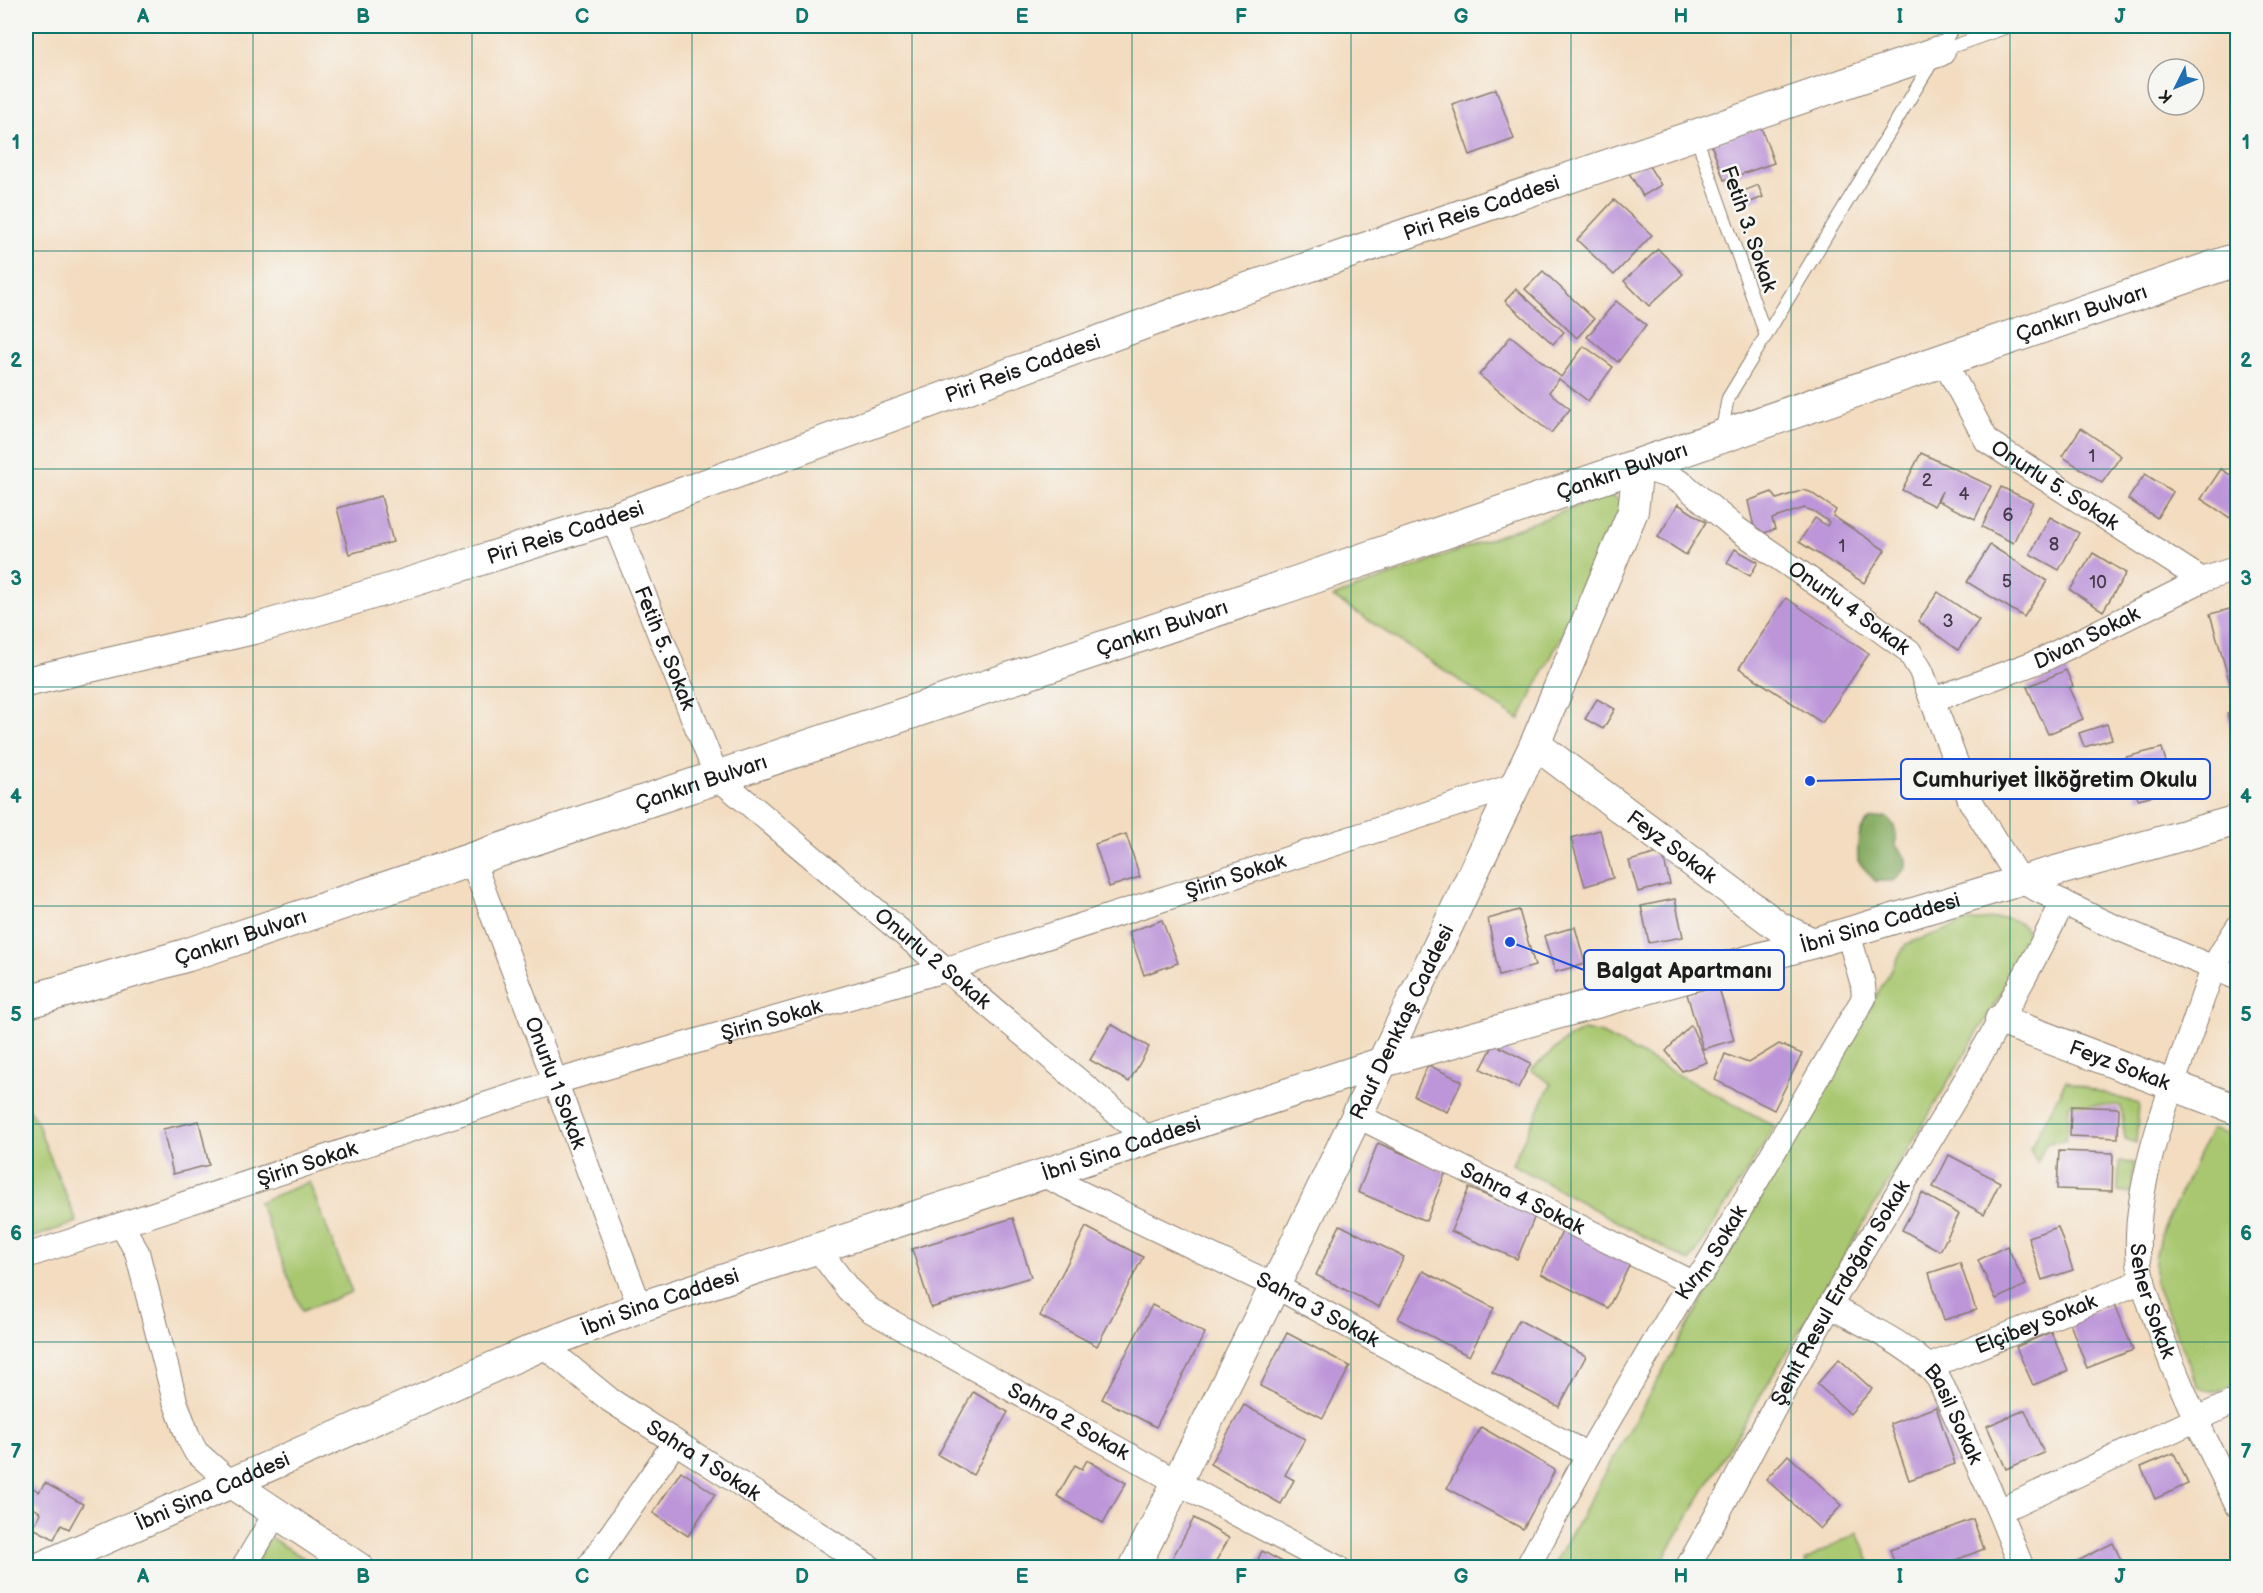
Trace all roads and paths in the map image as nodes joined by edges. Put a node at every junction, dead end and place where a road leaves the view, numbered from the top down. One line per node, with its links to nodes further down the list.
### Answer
1 (1954, 26): 3 (lane)
2 (2010, 26): 3 (lane, Piri Reis Caddesi)
3 (1940, 51): 4 (street, Piri Reis Caddesi); 6 (lane)
4 (1696, 134): 6 (lane, Fetih 3. Sokak); 10 (street, Piri Reis Caddesi)
5 (2238, 259): 7 (main road, Çankırı Bulvarı)
6 (1766, 336): 8 (lane)
7 (1944, 361): 8 (main road, Çankırı Bulvarı); 12 (street, Onurlu 5. Sokak)
8 (1721, 438): 9 (main road, Çankırı Bulvarı)
9 (1638, 466): 14 (street, Onurlu 4 Sokak); 15 (street, Rauf Denktaş Caddesi); 16 (main road, Çankırı Bulvarı)
10 (613, 518): 13 (street, Piri Reis Caddesi); 16 (street, Fetih 5. Sokak)
11 (2238, 568): 12 (street, Divan Sokak)
12 (2202, 580): 14 (street, Divan Sokak)
13 (26, 682)
14 (1933, 700): 20 (street, Onurlu 4 Sokak)
15 (1535, 744): 17 (street, Rauf Denktaş Caddesi); 24 (street, Feyz Sokak)
16 (717, 777): 19 (main road, Çankırı Bulvarı); 26 (street, Onurlu 2 Sokak)
17 (1516, 784): 26 (street, Şirin Sokak); 32 (street, Rauf Denktaş Caddesi)
18 (2238, 820): 20 (street, İbni Sina Caddesi)
19 (471, 860): 28 (main road, Çankırı Bulvarı); 33 (street, Onurlu 1 Sokak)
20 (2020, 881): 21 (street); 23 (street, İbni Sina Caddesi)
21 (2063, 902): 25 (street); 31 (street, Şehit Resul Erdoğan Sokak)
22 (2238, 927): 25 (street, Seher Sokak)
23 (1848, 933): 24 (street, İbni Sina Caddesi); 43 (street, Kırım Sokak)
24 (1813, 943): 32 (street, İbni Sina Caddesi)
25 (2214, 968): 27 (street); 34 (street, Seher Sokak)
26 (944, 970): 33 (street, Şirin Sokak); 37 (street, Onurlu 2 Sokak)
27 (2238, 978)
28 (83, 986): 29 (main road, Çankırı Bulvarı); 30 (main road, Çankırı Bulvarı)
29 (26, 990)
30 (26, 1002)
31 (2000, 1020): 34 (street, Feyz Sokak); 45 (street, Şehit Resul Erdoğan Sokak)
32 (1383, 1062): 36 (street, Rauf Denktaş Caddesi); 37 (street, İbni Sina Caddesi)
33 (555, 1083): 39 (street, Şirin Sokak); 46 (street, Onurlu 1 Sokak)
34 (2172, 1086): 35 (street, Feyz Sokak); 42 (street, Seher Sokak)
35 (2238, 1110)
36 (1358, 1116): 43 (street, Sahra 4 Sokak); 44 (street, Rauf Denktaş Caddesi)
37 (1149, 1140): 38 (street, İbni Sina Caddesi)
38 (1043, 1175): 40 (street, İbni Sina Caddesi); 44 (street, Sahra 3 Sokak)
39 (122, 1226): 41 (street, Şirin Sokak); 54 (street)
40 (818, 1249): 46 (street, İbni Sina Caddesi); 53 (street, Sahra 2 Sokak)
41 (26, 1256)
42 (2143, 1281): 48 (street, Elçibey Sokak); 50 (street, Seher Sokak)
43 (1690, 1282): 52 (street, Kırım Sokak)
44 (1275, 1286): 52 (street, Sahra 3 Sokak); 53 (street, Rauf Denktaş Caddesi)
45 (1830, 1306): 48 (street, Basil Sokak); 58 (street, Şehit Resul Erdoğan Sokak)
46 (640, 1307): 47 (street, İbni Sina Caddesi)
47 (543, 1345): 51 (street, Sahra 1 Sokak); 54 (street, İbni Sina Caddesi)
48 (1930, 1366): 56 (street, Basil Sokak)
49 (2238, 1400): 50 (street)
50 (2195, 1420): 55 (street, Seher Sokak); 56 (street)
51 (675, 1443): 62 (street); 63 (street, Sahra 1 Sokak)
52 (1587, 1455): 66 (street, Kırım Sokak)
53 (1177, 1482): 64 (street, Rauf Denktaş Caddesi); 65 (street, Sahra 2 Sokak)
54 (231, 1484): 57 (street); 59 (street, İbni Sina Caddesi)
55 (2238, 1506)
56 (2000, 1511): 67 (street, Basil Sokak)
57 (276, 1513): 60 (street); 61 (street)
58 (1693, 1564)
59 (39, 1568)
60 (243, 1568)
61 (359, 1568)
62 (588, 1568)
63 (871, 1568)
64 (1134, 1568)
65 (1338, 1568)
66 (1527, 1568)
67 (2022, 1568)

